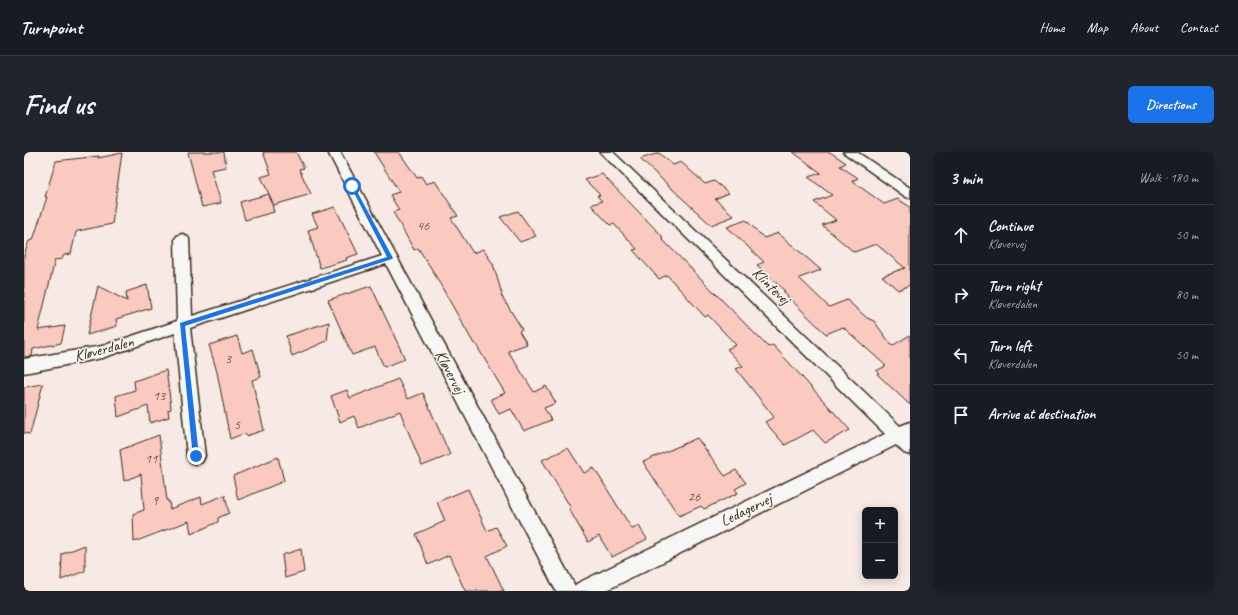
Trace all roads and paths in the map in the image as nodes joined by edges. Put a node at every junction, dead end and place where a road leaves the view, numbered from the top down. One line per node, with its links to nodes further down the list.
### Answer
1 (334, 152): 6 (street, Kløvervej)
2 (606, 152): 9 (street, Klintevej)
3 (849, 152): 4 (street)
4 (910, 194)
5 (182, 238): 7 (street)
6 (390, 258): 7 (street, Kløverdalen); 11 (street, Kløvervej)
7 (184, 324): 8 (street, Kløverdalen); 10 (street)
8 (24, 366)
9 (906, 437): 12 (street, Ledagervej)
10 (196, 456)
11 (567, 591)
12 (583, 591)

